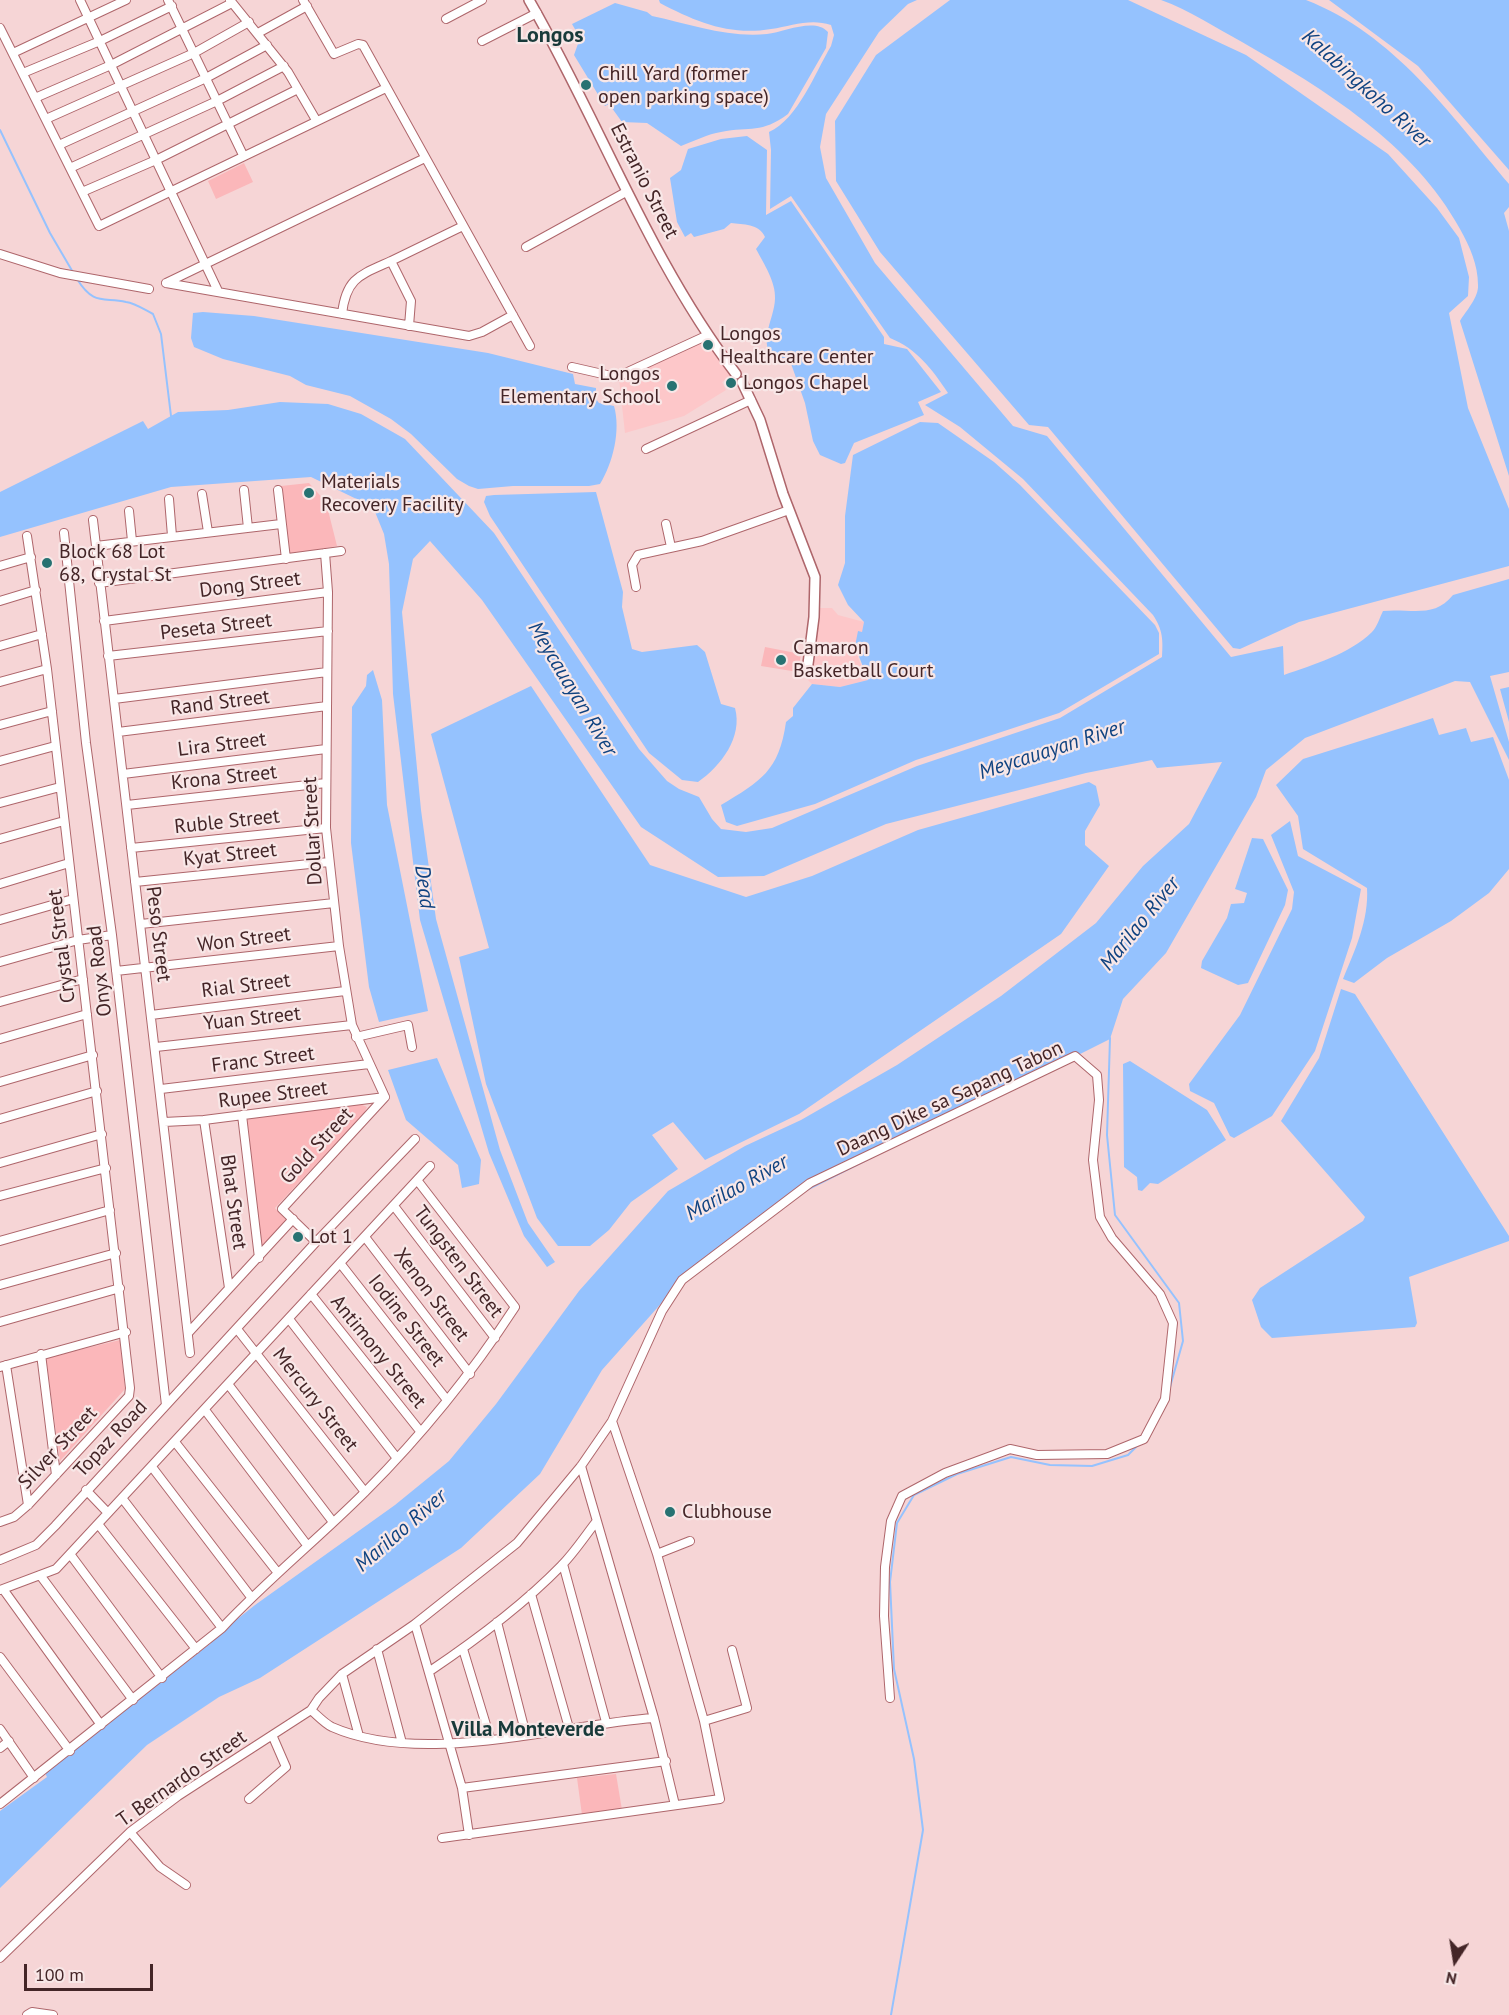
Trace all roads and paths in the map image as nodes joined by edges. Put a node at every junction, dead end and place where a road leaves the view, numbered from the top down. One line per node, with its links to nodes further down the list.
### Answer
1 (80, 0): 9 (street)
2 (126, 0): 9 (street)
3 (482, 0): 10 (street)
4 (529, 0): 8 (street, Estranio Street)
5 (231, 1): 11 (street); 13 (street)
6 (170, 3): 13 (street); 15 (street)
7 (305, 3): 14 (street); 25 (street)
8 (537, 14): 16 (street); 41 (street, Estranio Street)
9 (89, 18): 15 (street); 18 (street)
10 (446, 20)
11 (249, 22): 14 (street); 19 (street)
12 (0, 28): 18 (street)
13 (182, 30): 19 (street); 20 (street)
14 (258, 33): 17 (street)
15 (100, 41): 20 (street); 22 (street)
16 (482, 41)
17 (267, 45): 21 (street); 23 (street)
18 (13, 53): 22 (street)
19 (194, 53): 23 (street); 24 (street)
20 (111, 65): 24 (street); 27 (street)
21 (284, 66): 26 (street); 28 (street)
22 (23, 73): 27 (street)
23 (206, 78): 28 (street); 29 (street)
24 (121, 87): 29 (street); 30 (street)
25 (386, 88): 31 (street); 36 (street)
26 (298, 89): 31 (street); 32 (street)
27 (35, 98): 30 (street)
28 (217, 101): 32 (street); 33 (street)
29 (133, 111): 33 (street); 34 (street)
30 (46, 119): 34 (street)
31 (316, 120): 35 (street)
32 (228, 124): 35 (street); 37 (street)
33 (144, 135): 37 (street); 38 (street)
34 (59, 145): 38 (street)
35 (243, 155): 40 (street)
36 (425, 158): 42 (street); 46 (street)
37 (156, 160): 39 (street); 40 (street)
38 (70, 168): 39 (street)
39 (82, 192): 40 (street)
40 (171, 192): 46 (street)
41 (626, 192): 43 (street); 52 (street, Estranio Street)
42 (463, 226): 45 (street); 50 (street)
43 (526, 247)
44 (0, 254): 47 (street)
45 (391, 261): 49 (street); 51 (street)
46 (206, 265): 48 (street); 48 (street)
47 (149, 290)
48 (218, 291): 49 (street)
49 (342, 314): 51 (street)
50 (513, 315): 51 (street); 53 (street)
51 (409, 326)
52 (708, 335): 54 (street); 55 (street, Estranio Street)
53 (530, 346)
54 (572, 367)
55 (751, 400): 56 (street); 61 (street, Estranio Street)
56 (646, 449)
57 (244, 490): 66 (street)
58 (278, 490): 64 (street)
59 (202, 494): 67 (street)
60 (169, 499): 70 (street)
61 (789, 510): 73 (street); 89 (street, Estranio Street)
62 (129, 511): 71 (street)
63 (93, 520): 72 (street, Peso Street)
64 (282, 524): 66 (street); 77 (street)
65 (666, 524): 73 (street)
66 (248, 528): 67 (street)
67 (208, 532): 70 (street)
68 (64, 533): 118 (street, Onyx Road)
69 (27, 536): 76 (street, Crystal Street)
70 (172, 536): 71 (street)
71 (132, 541): 72 (street)
72 (96, 546): 79 (street, Peso Street)
73 (671, 548): 80 (street)
74 (341, 551): 75 (street)
75 (325, 553): 77 (street); 82 (street, Dollar Street)
76 (31, 557): 78 (street); 81 (street, Crystal Street)
77 (286, 559): 79 (street)
78 (0, 566)
79 (99, 583): 84 (street, Peso Street)
80 (636, 587)
81 (36, 590): 83 (street); 86 (street, Crystal Street)
82 (328, 592): 84 (street, Dong Street); 85 (street, Dollar Street)
83 (0, 601)
84 (104, 621): 88 (street, Peso Street)
85 (328, 631): 88 (street, Peseta Street); 91 (street, Dollar Street)
86 (42, 634): 87 (street); 90 (street, Crystal Street)
87 (0, 646)
88 (108, 656): 93 (street, Peso Street)
89 (807, 664)
90 (47, 669): 92 (street); 95 (street, Crystal Street)
91 (327, 672): 93 (street); 94 (street, Dollar Street)
92 (0, 682)
93 (114, 699): 97 (street, Peso Street)
94 (327, 706): 97 (street, Rand Street); 99 (street, Dollar Street)
95 (52, 711): 96 (street); 98 (street, Crystal Street)
96 (0, 725)
97 (118, 732): 101 (street, Peso Street)
98 (55, 746): 100 (street); 103 (street, Crystal Street)
99 (326, 749): 101 (street, Lira Street); 102 (street, Dollar Street)
100 (0, 761)
101 (123, 774): 105 (street, Peso Street)
102 (326, 783): 105 (street, Krona Street); 107 (street, Dollar Street)
103 (60, 787): 104 (street); 106 (street, Crystal Street)
104 (0, 803)
105 (127, 805): 109 (street, Peso Street)
106 (64, 821): 108 (street); 111 (street, Crystal Street)
107 (326, 828): 109 (street, Ruble Street); 110 (street, Dollar Street)
108 (0, 839)
109 (131, 848): 112 (street, Peso Street)
110 (329, 862): 112 (street, Kyat Street); 115 (street, Dollar Street)
111 (69, 863): 113 (street); 114 (street, Crystal Street)
112 (135, 882): 117 (street, Peso Street)
113 (0, 884)
114 (73, 899): 116 (street); 119 (street, Crystal Street)
115 (334, 903): 117 (street); 120 (street, Dollar Street)
116 (0, 920)
117 (141, 924): 122 (street, Peso Street)
118 (112, 935): 119 (street); 123 (street, Onyx Road)
119 (78, 940): 121 (street); 124 (street, Crystal Street)
120 (339, 946): 122 (street, Won Street); 125 (street, Dollar Street)
121 (0, 962)
122 (146, 969): 123 (street, Won Street); 128 (street, Peso Street)
123 (116, 971): 179 (street, Onyx Road)
124 (83, 979): 126 (street); 127 (street, Crystal Street)
125 (345, 991): 128 (street, Rial Street); 129 (street, Dollar Street)
126 (0, 1002)
127 (87, 1014): 131 (street); 134 (street, Crystal Street)
128 (151, 1014): 132 (street, Peso Street)
129 (352, 1025): 130 (street, Dollar Street); 132 (street, Yuan Street)
130 (356, 1037): 133 (street); 135 (street, Dollar Street)
131 (0, 1039)
132 (156, 1047): 137 (street, Peso Street)
133 (412, 1047)
134 (93, 1056): 136 (street); 138 (street, Crystal Street)
135 (369, 1064): 137 (street, Franc Street); 139 (street, Dollar Street)
136 (0, 1082)
137 (161, 1089): 143 (street, Peso Street)
138 (97, 1091): 141 (street); 144 (street, Crystal Street)
139 (385, 1097): 140 (street, Rupee Street); 153 (street, Gold Street)
140 (242, 1115): 142 (street, Rupee Street); 158 (street)
141 (0, 1119)
142 (204, 1120): 143 (street, Rupee Street); 162 (street, Bhat Street)
143 (164, 1122): 168 (street, Peso Street)
144 (102, 1134): 146 (street); 148 (street, Crystal Street)
145 (415, 1140): 156 (street)
146 (0, 1163)
147 (430, 1166): 149 (street)
148 (106, 1168): 150 (street); 152 (street, Crystal Street)
149 (417, 1180): 151 (street); 169 (street)
150 (0, 1196)
151 (394, 1206): 154 (street); 169 (street, Tungsten Street)
152 (110, 1210): 155 (street); 157 (street, Crystal Street)
153 (293, 1219): 156 (street); 158 (street)
154 (365, 1237): 159 (street); 175 (street, Xenon Street)
155 (0, 1241)
156 (316, 1242): 166 (street)
157 (116, 1253): 160 (street); 161 (street, Crystal Street)
158 (259, 1258): 162 (street)
159 (340, 1263): 163 (street); 178 (street, Iodine Street)
160 (0, 1285)
161 (120, 1288): 165 (street); 167 (street, Crystal Street)
162 (229, 1288): 168 (street)
163 (311, 1294): 164 (street); 182 (street, Antimony Street)
164 (289, 1319): 172 (street); 184 (street)
165 (0, 1322)
166 (237, 1329): 172 (street, Mercury Street); 179 (street, Topaz Road)
167 (126, 1332): 173 (street); 177 (street, Crystal Street)
168 (189, 1332): 171 (street, Peso Street)
169 (495, 1338): 175 (street)
170 (645, 1350): 181 (street, T. Bernardo Street); 219 (street, Daang Dike sa Sapang Tabon)
171 (190, 1353)
172 (257, 1353): 176 (street); 189 (street, Mercury Street)
173 (41, 1354): 174 (street); 187 (street)
174 (3, 1366): 191 (street)
175 (470, 1374): 178 (street)
176 (228, 1384): 180 (street); 194 (street)
177 (130, 1388): 187 (street, Silver Street)
178 (447, 1400): 182 (street)
179 (166, 1405): 188 (street, Topaz Road)
180 (205, 1410): 183 (street); 198 (street)
181 (612, 1421): 185 (street, T. Bernardo Street); 200 (street)
182 (420, 1431): 184 (street)
183 (175, 1442): 186 (street); 203 (street)
184 (396, 1457): 189 (street)
185 (581, 1466): 195 (street); 209 (street, T. Bernardo Street)
186 (152, 1467): 190 (street); 207 (street)
187 (56, 1475): 191 (street, Silver Street)
188 (86, 1490): 192 (street); 201 (street, Topaz Road)
189 (365, 1492): 194 (street)
190 (122, 1498): 192 (street); 210 (street)
191 (28, 1505): 193 (street, Silver Street)
192 (108, 1513): 196 (street)
193 (0, 1522)
194 (333, 1522): 198 (street)
195 (596, 1522): 202 (street); 222 (street)
196 (98, 1524): 199 (street); 211 (street)
197 (690, 1542): 200 (street)
198 (307, 1545): 203 (street)
199 (70, 1554): 204 (street); 218 (street)
200 (657, 1554): 223 (street)
201 (0, 1560)
202 (563, 1564): 206 (street); 224 (street)
203 (278, 1573): 207 (street)
204 (40, 1575): 205 (street); 220 (street)
205 (2, 1590): 225 (street)
206 (531, 1594): 208 (street); 226 (street)
207 (251, 1597): 210 (street)
208 (497, 1622): 213 (street); 228 (street)
209 (415, 1624): 212 (street, T. Bernardo Street); 216 (street)
210 (222, 1628): 211 (street)
211 (196, 1649): 218 (street)
212 (377, 1649): 217 (street, T. Bernardo Street); 233 (street)
213 (464, 1649): 216 (street); 231 (street)
214 (732, 1650): 223 (street)
215 (0, 1657): 236 (street)
216 (430, 1671): 234 (street)
217 (342, 1674): 221 (street, T. Bernardo Street); 229 (street)
218 (162, 1678): 220 (street)
219 (890, 1698)
220 (133, 1700): 225 (street)
221 (311, 1710): 229 (street); 230 (street, T. Bernardo Street)
222 (654, 1718): 224 (street); 237 (street)
223 (704, 1721): 242 (street)
224 (606, 1722): 226 (street)
225 (101, 1725): 236 (street)
226 (569, 1728): 228 (street)
227 (0, 1729): 232 (street)
228 (526, 1735): 231 (street)
229 (359, 1736): 233 (street)
230 (273, 1737): 240 (street); 243 (street, T. Bernardo Street)
231 (490, 1738): 234 (street)
232 (9, 1741): 235 (street); 238 (street)
233 (402, 1743): 234 (street)
234 (449, 1743): 239 (street)
235 (0, 1748)
236 (70, 1751): 238 (street)
237 (666, 1761): 239 (street); 242 (street)
238 (34, 1778): 241 (street)
239 (462, 1788): 244 (street)
240 (249, 1799)
241 (0, 1804)
242 (675, 1805): 244 (street)
243 (130, 1832): 246 (street); 247 (street, T. Bernardo Street)
244 (469, 1835): 245 (street)
245 (442, 1838)
246 (186, 1885)
247 (0, 1958)
248 (27, 2015): 249 (street)
249 (53, 2015)

